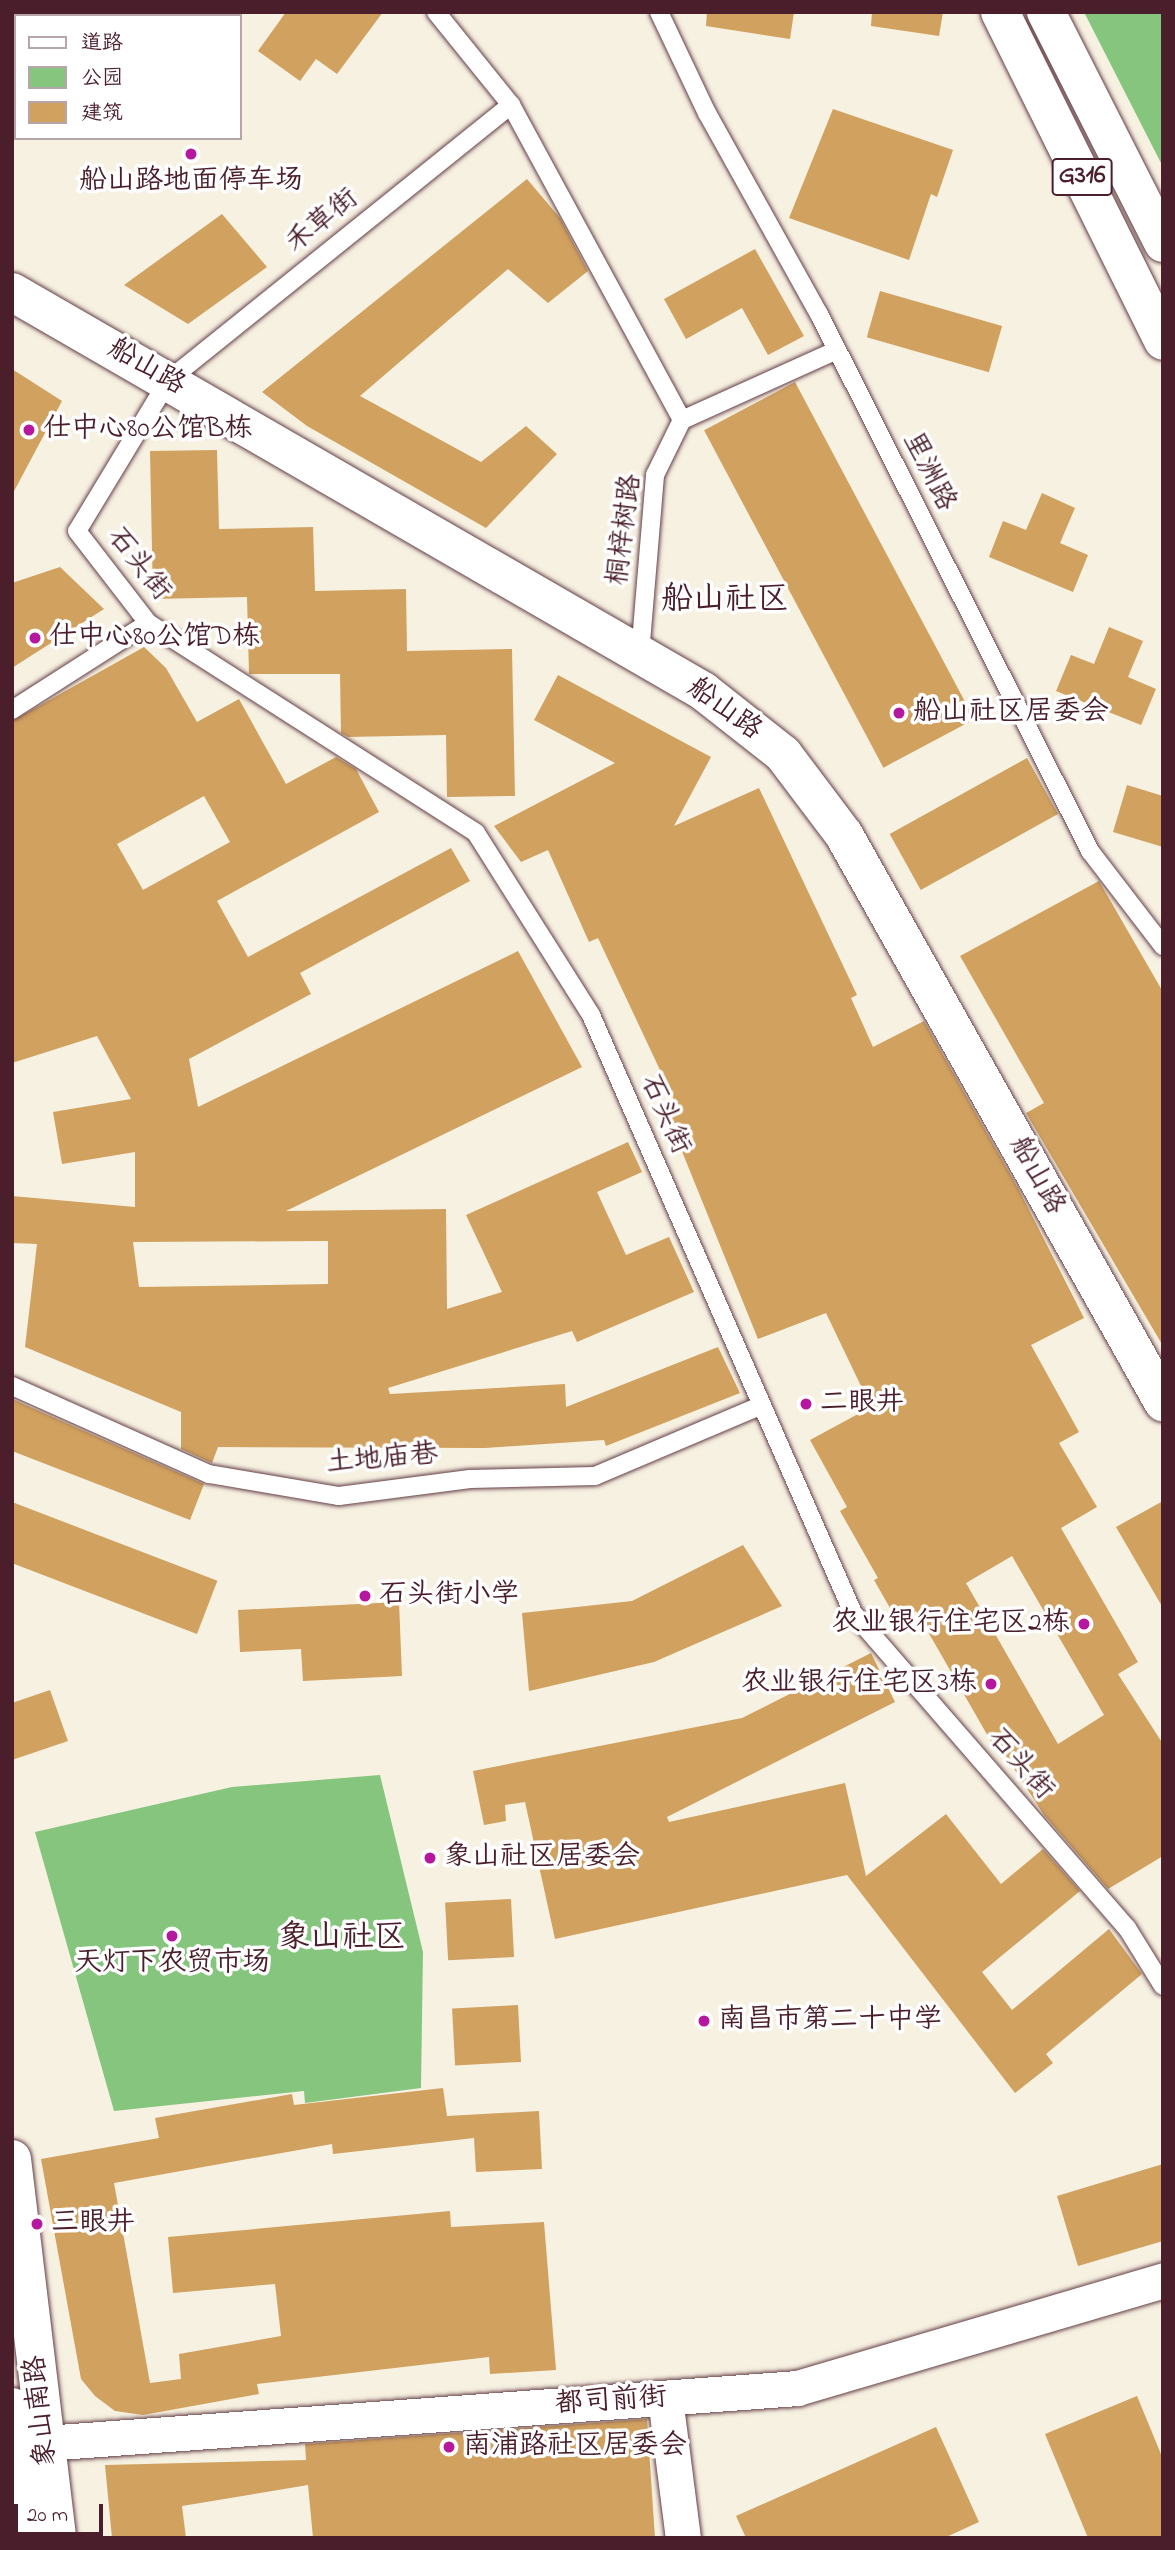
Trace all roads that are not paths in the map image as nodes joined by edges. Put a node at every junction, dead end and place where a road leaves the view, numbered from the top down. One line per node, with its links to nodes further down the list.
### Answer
1 (436, 12): 5 (lane)
2 (659, 12): 9 (lane, 里洲路)
3 (1000, 12): 8 (street, G316)
4 (1046, 12): 6 (street, G316)
5 (511, 105): 10 (lane, 禾草街); 11 (lane)
6 (1163, 243)
7 (12, 292): 10 (street, 船山路)
8 (1163, 341)
9 (837, 350): 11 (lane); 15 (lane, 里洲路)
10 (168, 381): 12 (lane, 石头街); 13 (street, 船山路)
11 (682, 419): 13 (lane, 桐梓树路)
12 (148, 623): 14 (lane); 18 (lane, 石头街)
13 (640, 654): 17 (street, 船山路)
14 (12, 710)
15 (1163, 946)
16 (12, 1387): 18 (lane, 土地庙巷)
17 (1163, 1402)
18 (762, 1405): 19 (lane, 石头街)
19 (1163, 1986)
20 (12, 2159): 24 (street, 象山南路)
21 (1163, 2280): 22 (street, 都司前街)
22 (665, 2398): 24 (street, 都司前街); 27 (street)
23 (12, 2407): 24 (street, 象山南路)
24 (24, 2446): 25 (street, 象山南路); 26 (street, 象山南路)
25 (27, 2538)
26 (57, 2538)
27 (683, 2538)

